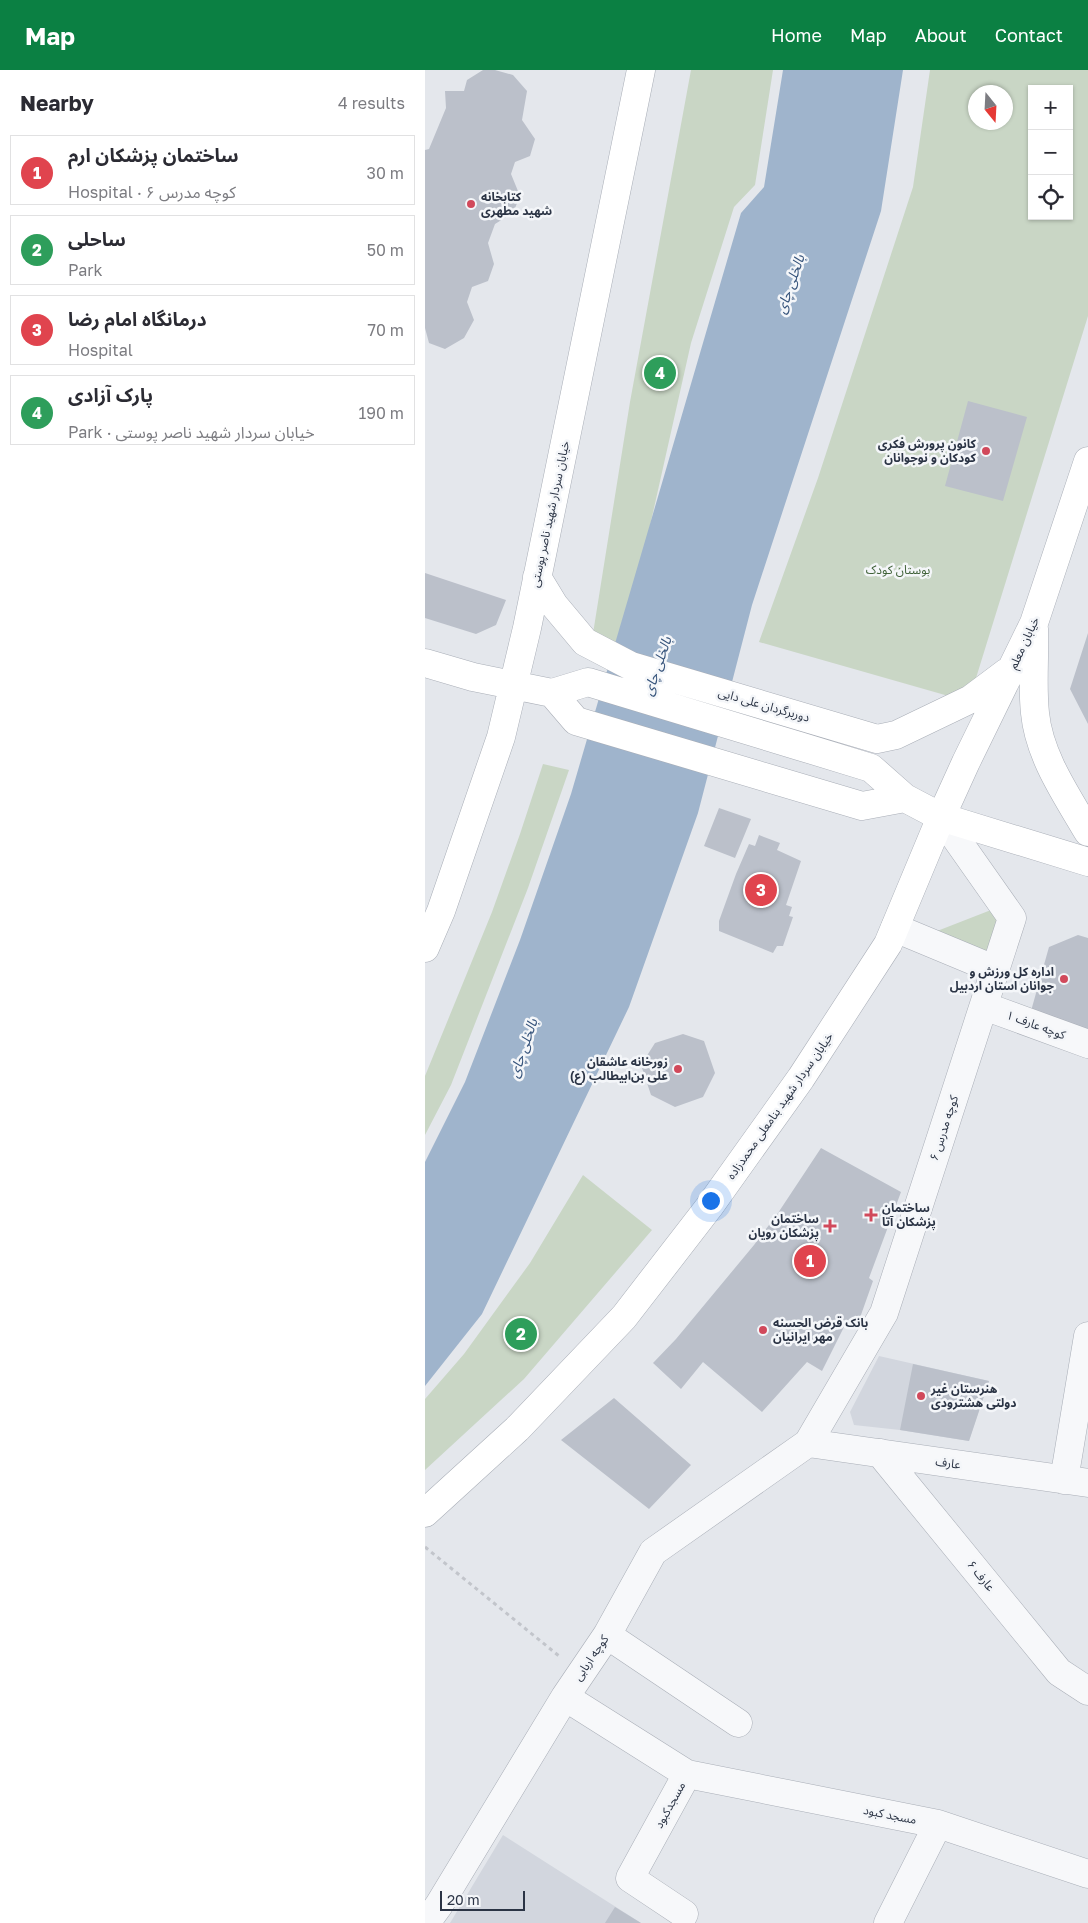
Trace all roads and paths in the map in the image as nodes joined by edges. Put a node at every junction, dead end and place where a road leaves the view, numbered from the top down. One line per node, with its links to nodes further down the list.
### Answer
1 (641, 70): 3 (main road, خیابان سردار شهید ناصر پوستی)
2 (1088, 461): 4 (main road, خیابان معلم)
3 (537, 577): 6 (main road, دوربرگردان علی دایی); 7 (main road, خیابان سردار شهید ناصر پوستی)
4 (1034, 623): 6 (main road, خیابان معلم); 11 (main road)
5 (425, 663): 7 (main road)
6 (1012, 668): 10 (main road, خیابان معلم)
7 (513, 686): 8 (main road); 14 (main road, خیابان سردار شهید ناصر پوستی)
8 (552, 693): 9 (main road); 9 (main road)
9 (905, 798): 10 (main road)
10 (941, 817): 12 (main road); 13 (main road, خیابان سردار شهید بنامعلی محمدزاده); 15 (street, کوچه مدرس ۶)
11 (1088, 832)
12 (1088, 862)
13 (895, 928): 15 (street); 22 (main road, خیابان سردار شهید بنامعلی محمدزاده)
14 (425, 948)
15 (996, 970): 16 (street, کوچه مدرس ۶)
16 (984, 1006): 17 (street, کوچه عارف ۱); 19 (street, کوچه مدرس ۶)
17 (1088, 1044)
18 (1088, 1336): 21 (street)
19 (808, 1443): 20 (street, عارف); 24 (street, کوچه اربابی)
20 (880, 1453): 21 (street, عارف); 26 (street, عارف ۶)
21 (1076, 1481)
22 (425, 1513)
23 (425, 1547): 25 (path)
24 (607, 1634): 25 (street, کوچه اربابی); 28 (street)
25 (581, 1673): 27 (street, کوچه اربابی)
26 (1088, 1691)
27 (565, 1697): 29 (street, مسجدکبود); 33 (street, کوچه اربابی)
28 (738, 1723)
29 (687, 1774): 30 (street, مسجد کبود); 32 (street, مسجدکبود)
30 (938, 1824): 31 (street, مسجد کبود); 34 (street)
31 (1088, 1874)
32 (684, 1914)
33 (426, 1923)
34 (889, 1923)

